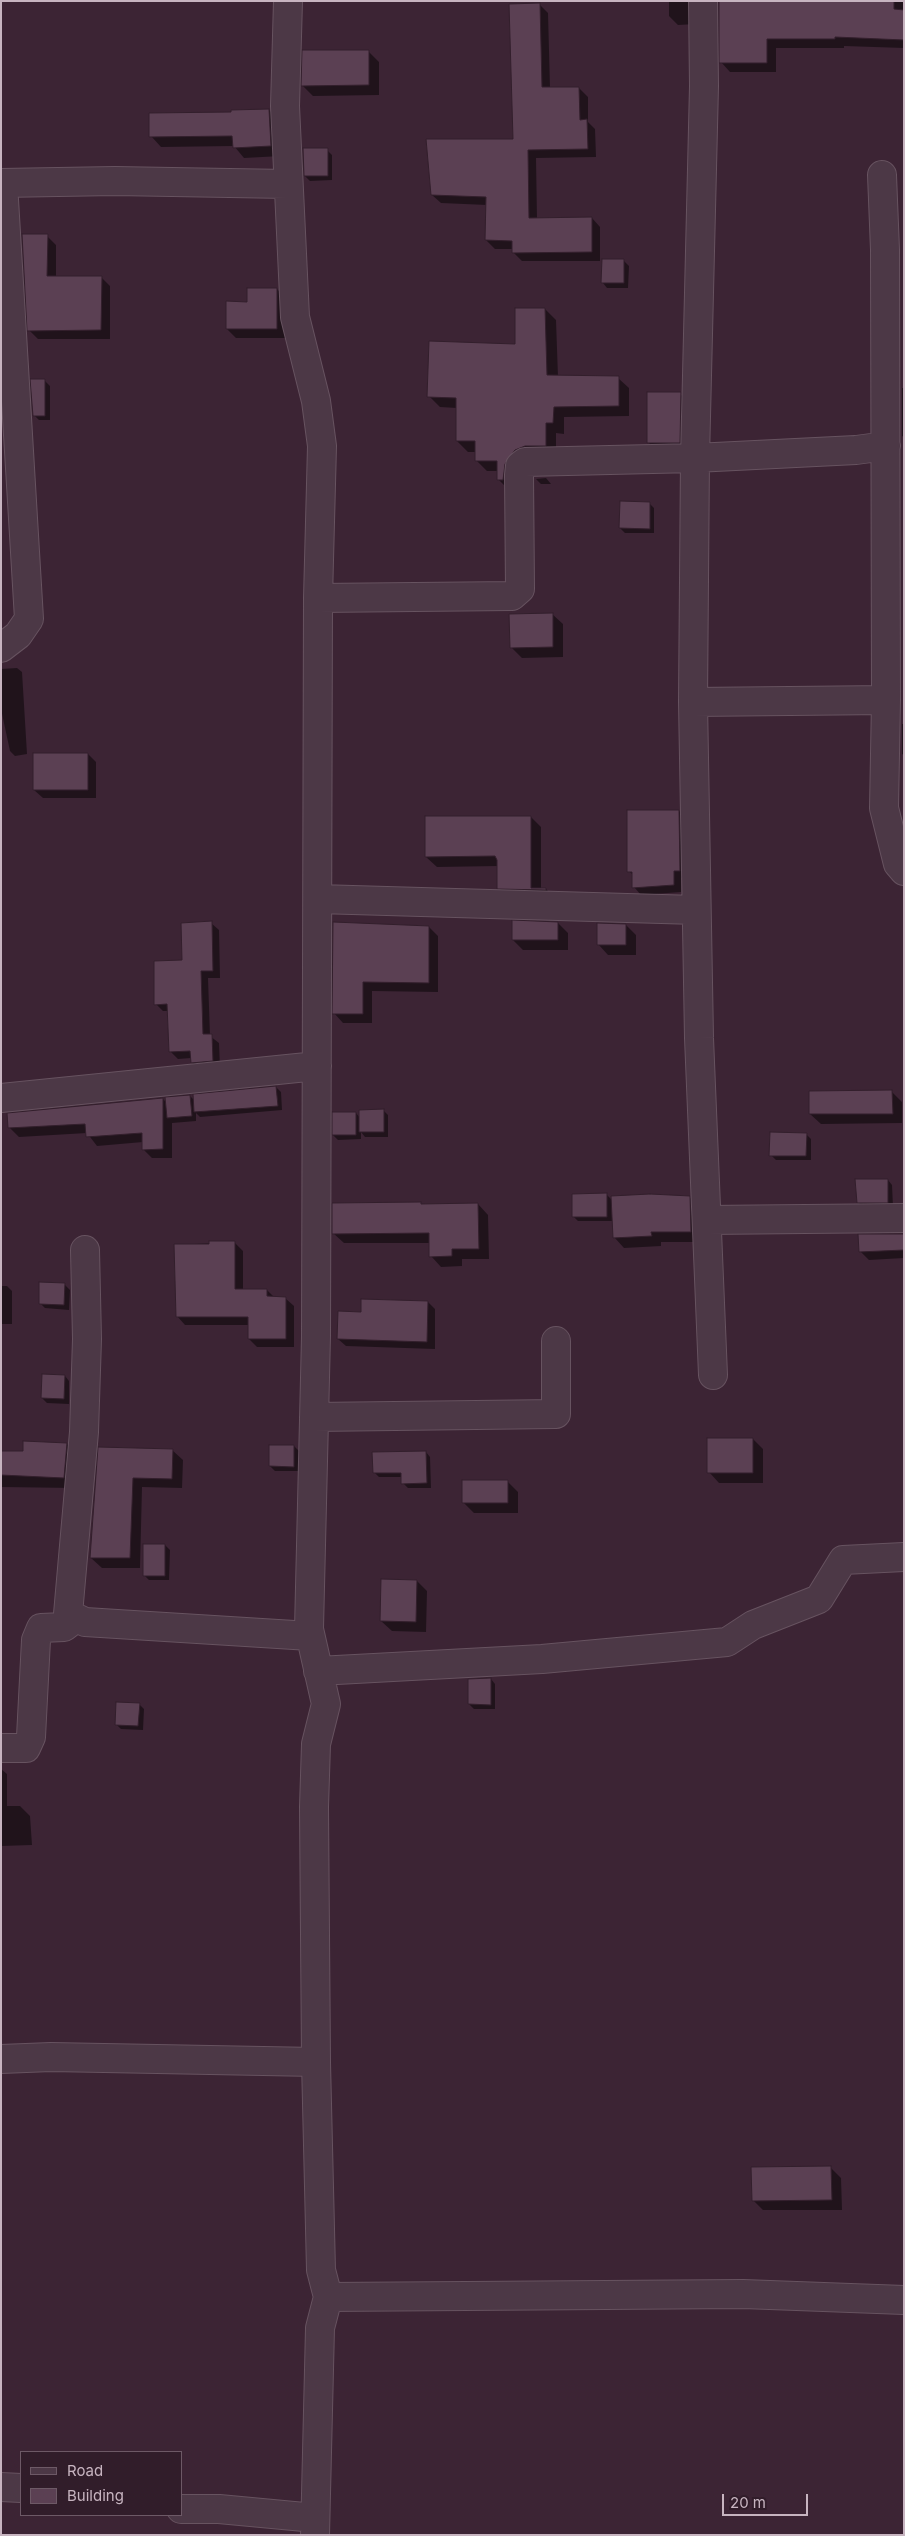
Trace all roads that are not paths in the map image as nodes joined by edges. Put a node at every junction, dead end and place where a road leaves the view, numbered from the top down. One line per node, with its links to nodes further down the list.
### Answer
1 (288, 1): 5 (street)
2 (703, 1): 7 (street)
3 (882, 174): 6 (street)
4 (2, 183): 5 (street); 9 (street)
5 (287, 184): 8 (street)
6 (886, 446): 7 (street); 10 (street)
7 (695, 458): 8 (street); 11 (street)
8 (318, 598): 13 (street)
9 (1, 648)
10 (886, 700): 11 (street); 12 (street)
11 (693, 702): 14 (street)
12 (904, 871)
13 (318, 899): 14 (street); 15 (street)
14 (696, 910): 18 (street)
15 (318, 1066): 16 (street); 22 (street)
16 (1, 1098)
17 (904, 1218): 18 (street)
18 (706, 1220): 21 (street)
19 (85, 1250): 24 (street)
20 (556, 1341): 22 (street)
21 (713, 1375)
22 (314, 1417): 25 (street)
23 (904, 1556): 26 (street)
24 (76, 1618): 25 (street); 27 (street)
25 (310, 1636): 26 (street)
26 (318, 1671): 29 (street)
27 (1, 1748)
28 (1, 2059): 29 (street)
29 (316, 2062): 30 (street)
30 (328, 2297): 31 (street); 35 (street)
31 (904, 2300)
32 (1, 2488): 33 (street)
33 (20, 2488)
34 (182, 2509): 35 (street)
35 (315, 2526)

